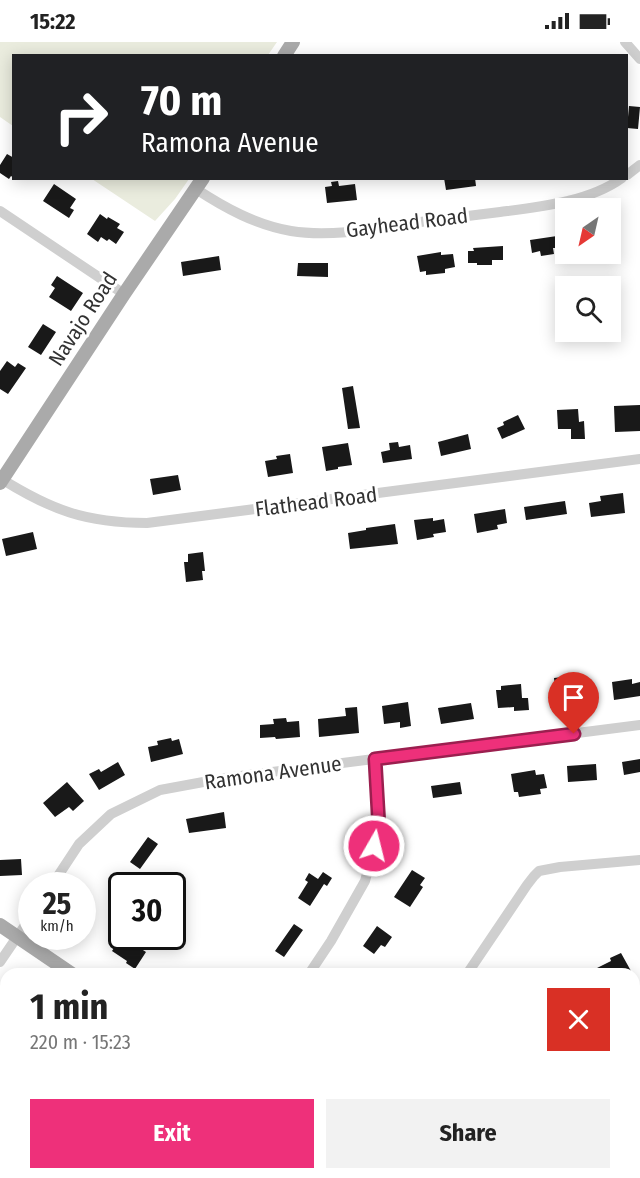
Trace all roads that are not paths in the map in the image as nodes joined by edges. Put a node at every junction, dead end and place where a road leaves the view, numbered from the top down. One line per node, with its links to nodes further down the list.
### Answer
1 (625, 42): 2 (street)
2 (640, 59)
3 (640, 165): 4 (street)
4 (628, 174)
5 (618, 180): 6 (street, Gayhead Road)
6 (199, 184): 8 (main road, Navajo Road)
7 (0, 211): 8 (street)
8 (124, 294): 10 (main road, Navajo Road)
9 (640, 459): 10 (street, Flathead Road)
10 (1, 480)
11 (640, 725): 12 (street, Ramona Avenue)
12 (375, 759): 14 (street, Ramona Avenue); 19 (street)
13 (640, 860): 20 (street)
14 (61, 872)
15 (0, 925): 16 (main road)
16 (17, 937): 17 (street); 18 (main road)
17 (0, 962)
18 (63, 968)
19 (313, 968)
20 (471, 968)

